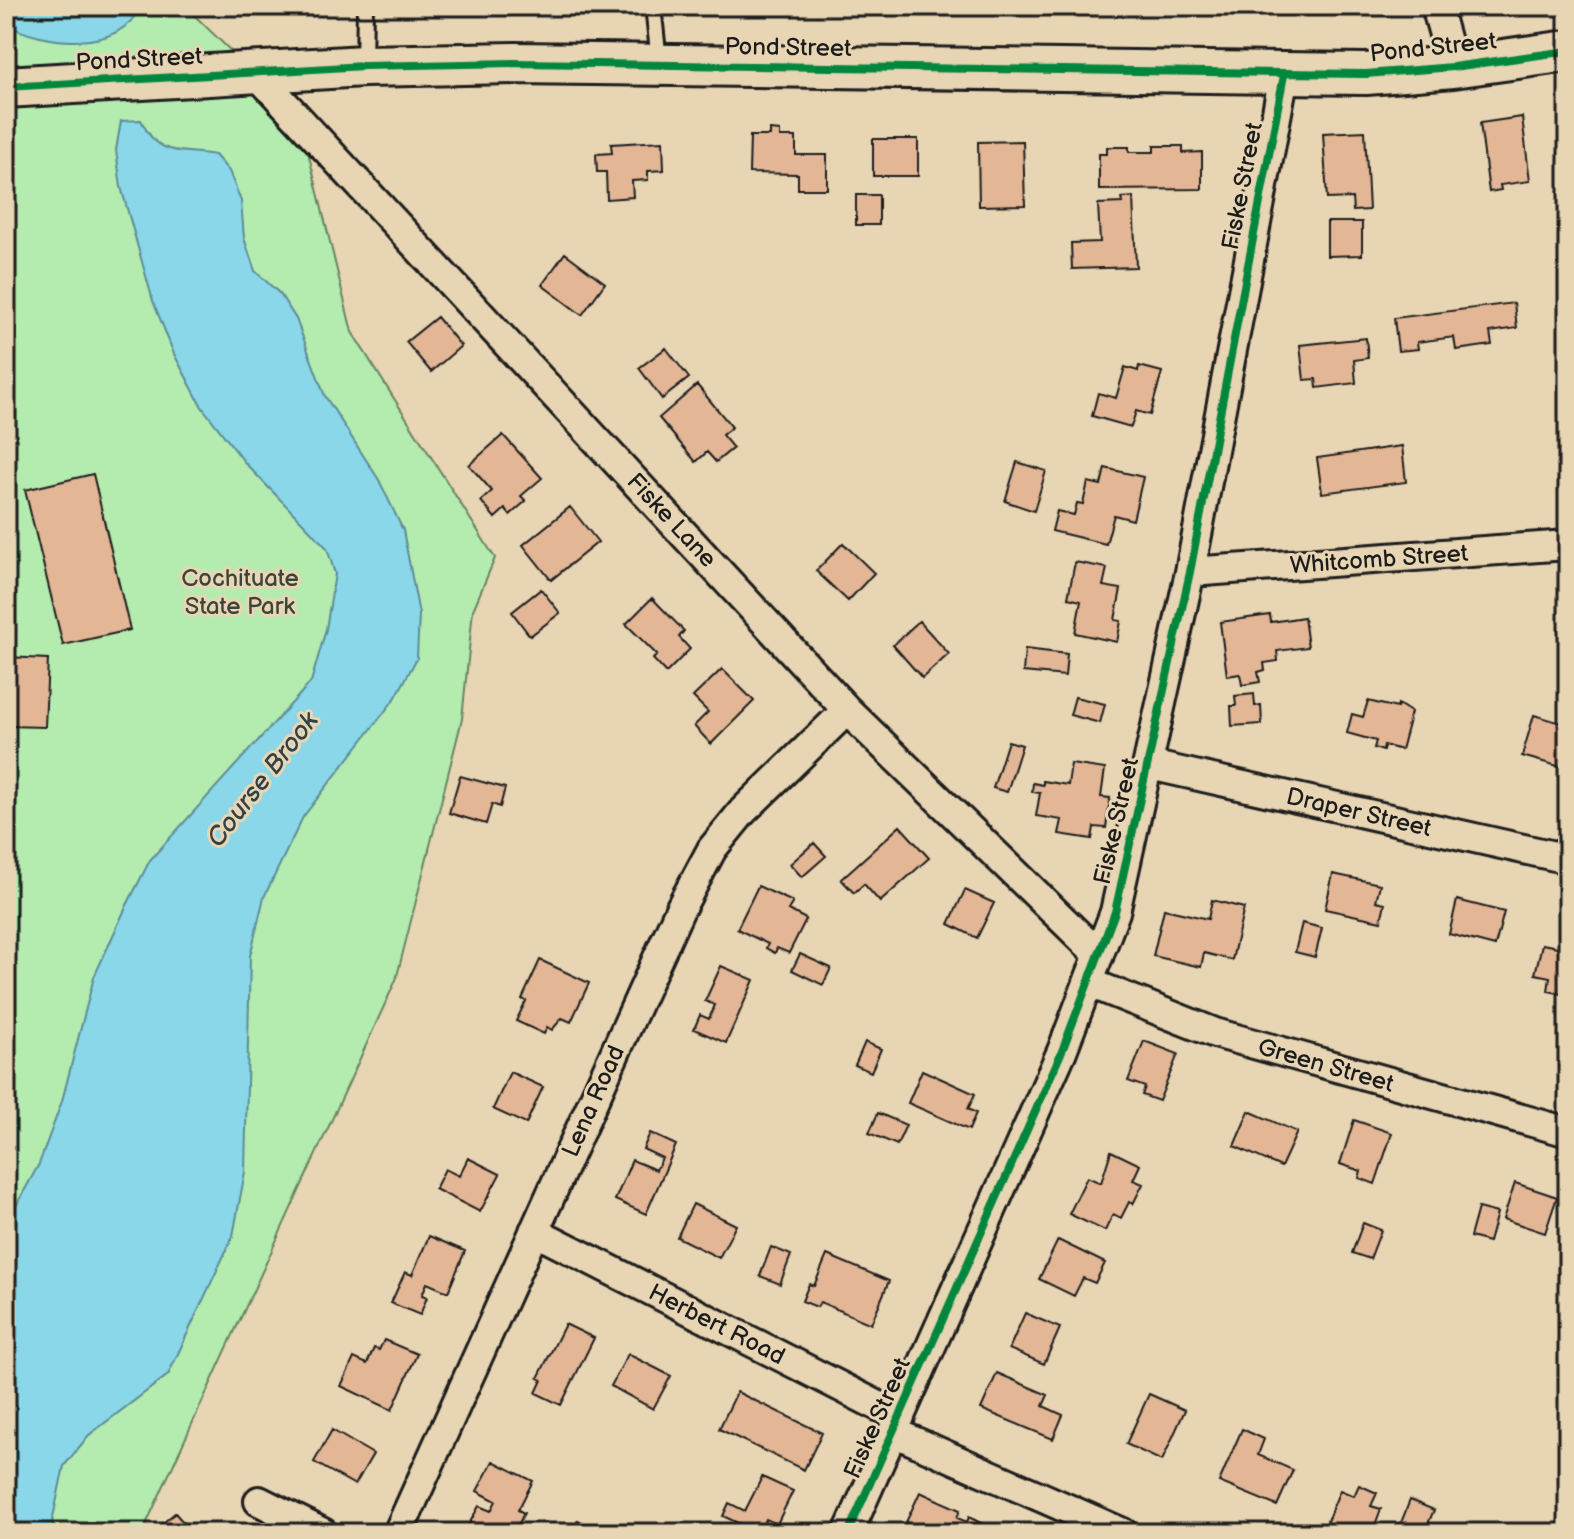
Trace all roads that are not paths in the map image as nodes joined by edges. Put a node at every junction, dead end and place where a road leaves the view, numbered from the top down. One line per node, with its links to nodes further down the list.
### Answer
1 (365, 6): 6 (lane)
2 (653, 6): 5 (lane)
3 (1436, 6): 7 (street)
4 (1568, 51): 7 (street, Pond Street)
5 (659, 65): 6 (street, Pond Street); 9 (street, Pond Street)
6 (364, 66): 8 (street, Pond Street)
7 (1453, 67): 9 (street, Pond Street)
8 (256, 73): 10 (street, Pond Street); 15 (street, Fiske Lane)
9 (1284, 75): 12 (street, Fiske Street)
10 (6, 87)
11 (1568, 545): 12 (street, Whitcomb Street)
12 (1190, 572): 16 (street, Fiske Street)
13 (6, 590): 14 (lane)
14 (6, 598)
15 (847, 710): 18 (street, Fiske Lane); 21 (street, Lena Road)
16 (1150, 765): 17 (street, Draper Street); 18 (street, Fiske Street)
17 (1568, 859)
18 (1099, 955): 19 (street, Fiske Street)
19 (1090, 983): 20 (street, Green Street); 22 (street, Fiske Street)
20 (1568, 1132)
21 (534, 1231): 22 (street, Herbert Road); 25 (street, Lena Road)
22 (896, 1425): 26 (street, Fiske Street); 27 (street, Herbert Road)
23 (259, 1501): 24 (street)
24 (323, 1533)
25 (398, 1533)
26 (848, 1533)
27 (1123, 1533)

